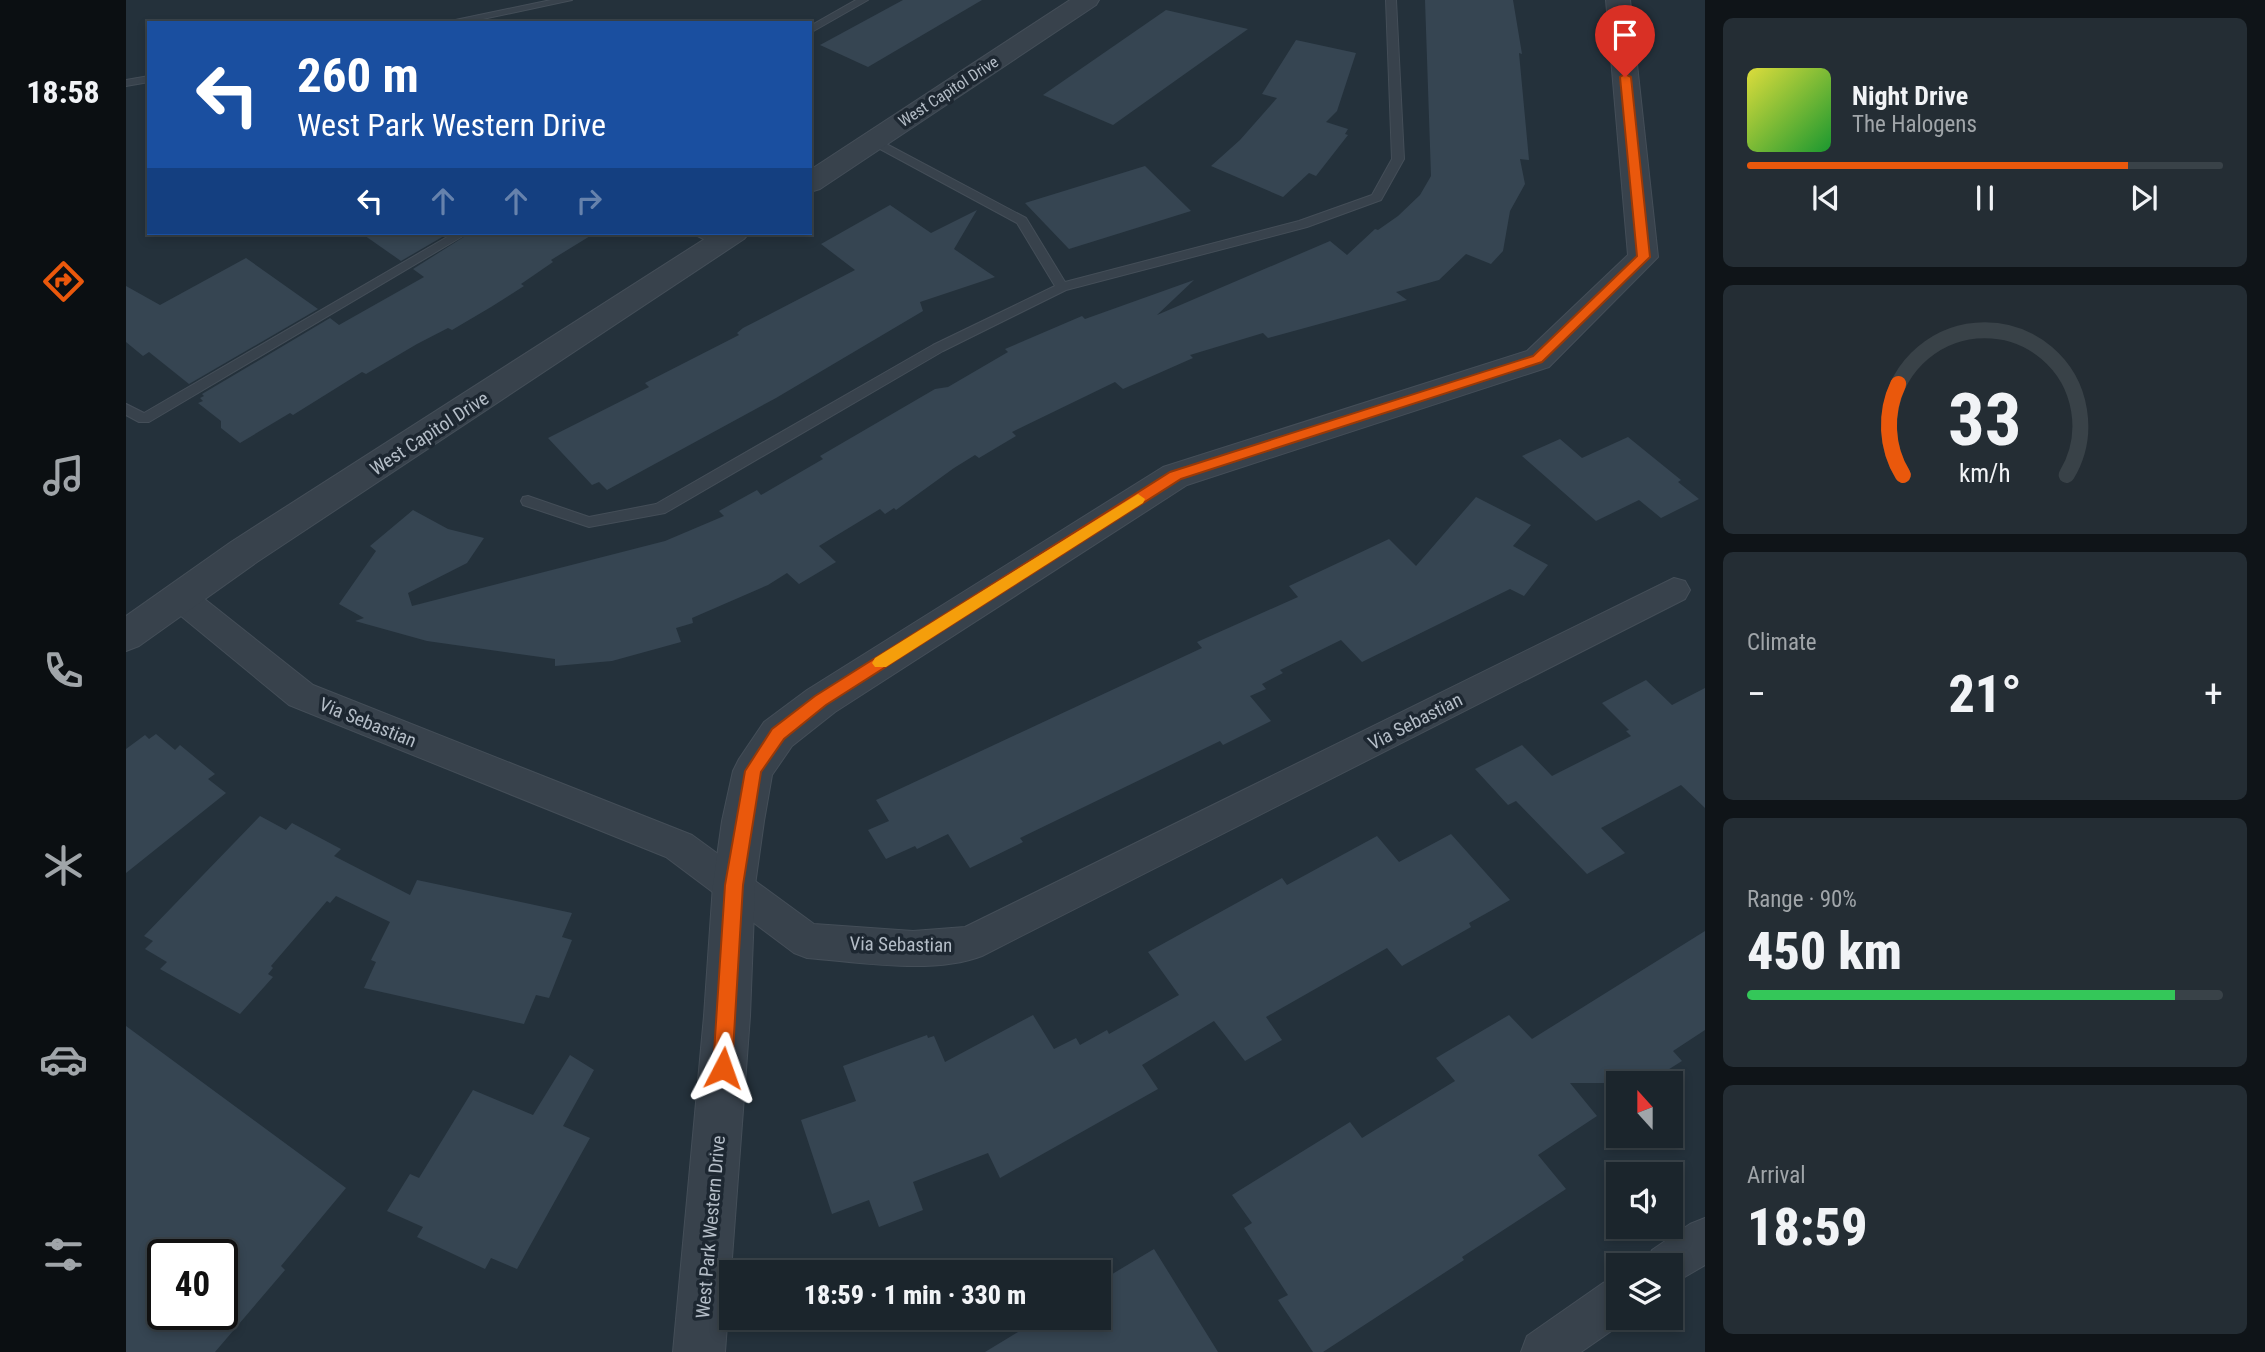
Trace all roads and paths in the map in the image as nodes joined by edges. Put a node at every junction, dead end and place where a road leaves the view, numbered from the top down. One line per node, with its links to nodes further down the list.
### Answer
1 (567, 0): 6 (lane)
2 (863, 0): 7 (lane)
3 (1087, 0): 10 (street, West Capitol Drive)
4 (1391, 0): 14 (lane)
5 (1618, 0): 20 (street, West Park Western Drive)
6 (457, 21)
7 (812, 29)
8 (147, 79): 9 (lane)
9 (126, 83)
10 (873, 141): 11 (street, West Capitol Drive); 14 (lane)
11 (812, 182)
12 (458, 235): 15 (lane)
13 (717, 236): 18 (street, West Capitol Drive)
14 (1062, 287): 16 (lane)
15 (126, 409)
16 (528, 501)
17 (1674, 590): 20 (street, Via Sebastian)
18 (181, 598): 19 (street, West Capitol Drive); 20 (street, Via Sebastian)
19 (126, 636)
20 (734, 885): 24 (street, West Park Western Drive)
21 (1705, 1239): 22 (street)
22 (1683, 1254)
23 (1606, 1308): 25 (street)
24 (699, 1352)
25 (1543, 1352)

